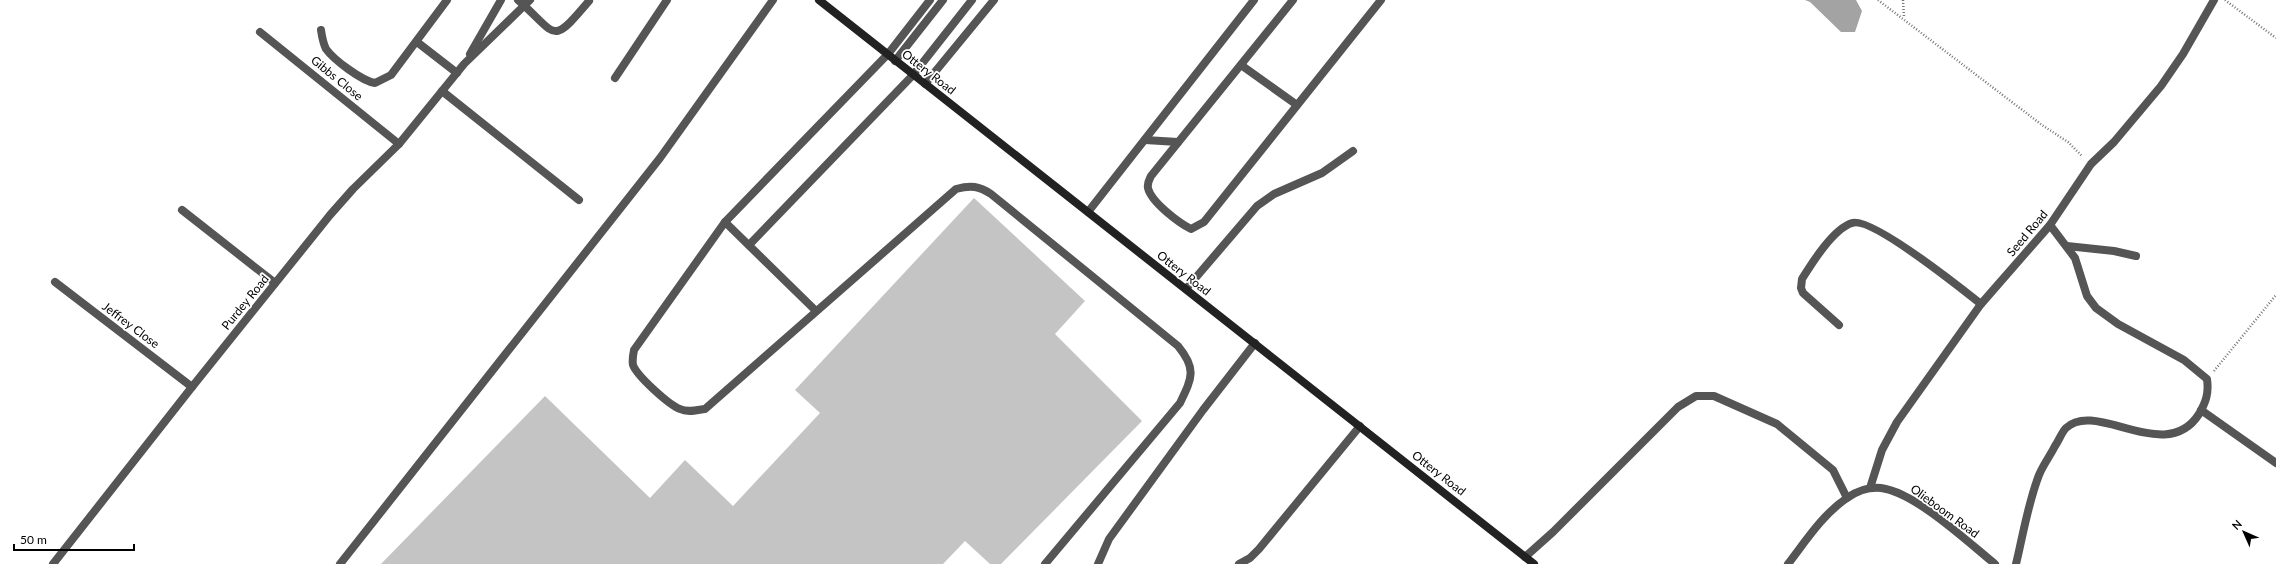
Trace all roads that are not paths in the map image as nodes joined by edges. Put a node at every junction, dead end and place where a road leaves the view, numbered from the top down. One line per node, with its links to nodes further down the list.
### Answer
1 (447, 0): 18 (street)
2 (501, 0): 21 (street, Purdey Road)
3 (667, 0): 25 (street)
4 (773, 0): 56 (street)
5 (819, 0): 19 (street, Ottery Road)
6 (930, 0): 19 (street)
7 (943, 0): 20 (street)
8 (972, 0): 24 (street)
9 (994, 0): 26 (street)
10 (1254, 0): 29 (street)
11 (1293, 0): 22 (street)
12 (1381, 0): 28 (street)
13 (2214, 0): 37 (street, Seed Road)
14 (589, 1): 15 (street)
15 (524, 2): 21 (street, Purdey Road)
16 (321, 30): 18 (street)
17 (260, 32): 31 (street, Gibbs Close)
18 (417, 42): 23 (street)
19 (888, 54): 20 (street, Ottery Road); 36 (street)
20 (895, 61): 24 (street, Ottery Road)
21 (464, 64): 23 (street, Purdey Road)
22 (1241, 65): 28 (street); 30 (street)
23 (457, 73): 27 (street, Purdey Road)
24 (913, 75): 26 (street, Ottery Road); 38 (street)
25 (615, 78)
26 (925, 84): 35 (street, Ottery Road)
27 (442, 91): 31 (street, Purdey Road); 33 (street)
28 (1297, 105): 30 (street)
29 (1145, 140): 30 (street); 35 (street)
30 (1178, 142)
31 (399, 144): 42 (street, Purdey Road)
32 (1353, 151): 43 (street)
33 (580, 200)
34 (182, 210): 42 (street)
35 (1088, 212): 43 (street, Ottery Road)
36 (725, 222): 38 (street); 45 (street)
37 (2050, 226): 39 (street); 44 (street, Seed Road)
38 (749, 245): 45 (street)
39 (2067, 246): 40 (street); 49 (street)
40 (2136, 256)
41 (55, 282): 48 (street, Jeffrey Close)
42 (276, 283): 48 (street, Purdey Road)
43 (1186, 289): 47 (street, Ottery Road)
44 (1981, 304): 46 (street); 52 (street, Seed Road)
45 (815, 310): 57 (street)
46 (1839, 325)
47 (1255, 343): 50 (street, Ottery Road); 58 (street)
48 (192, 387): 55 (street, Purdey Road)
49 (2201, 410): 51 (street); 63 (street)
50 (1360, 426): 54 (street, Ottery Road); 59 (street)
51 (2276, 463)
52 (1870, 488): 53 (street); 62 (street, Olieboom Road)
53 (1847, 498): 54 (street); 61 (street)
54 (1525, 557): 60 (street, Ottery Road)
55 (53, 564)
56 (340, 564)
57 (1045, 564)
58 (1098, 564)
59 (1239, 564)
60 (1534, 564)
61 (1788, 564)
62 (1995, 564)
63 (2016, 564)

